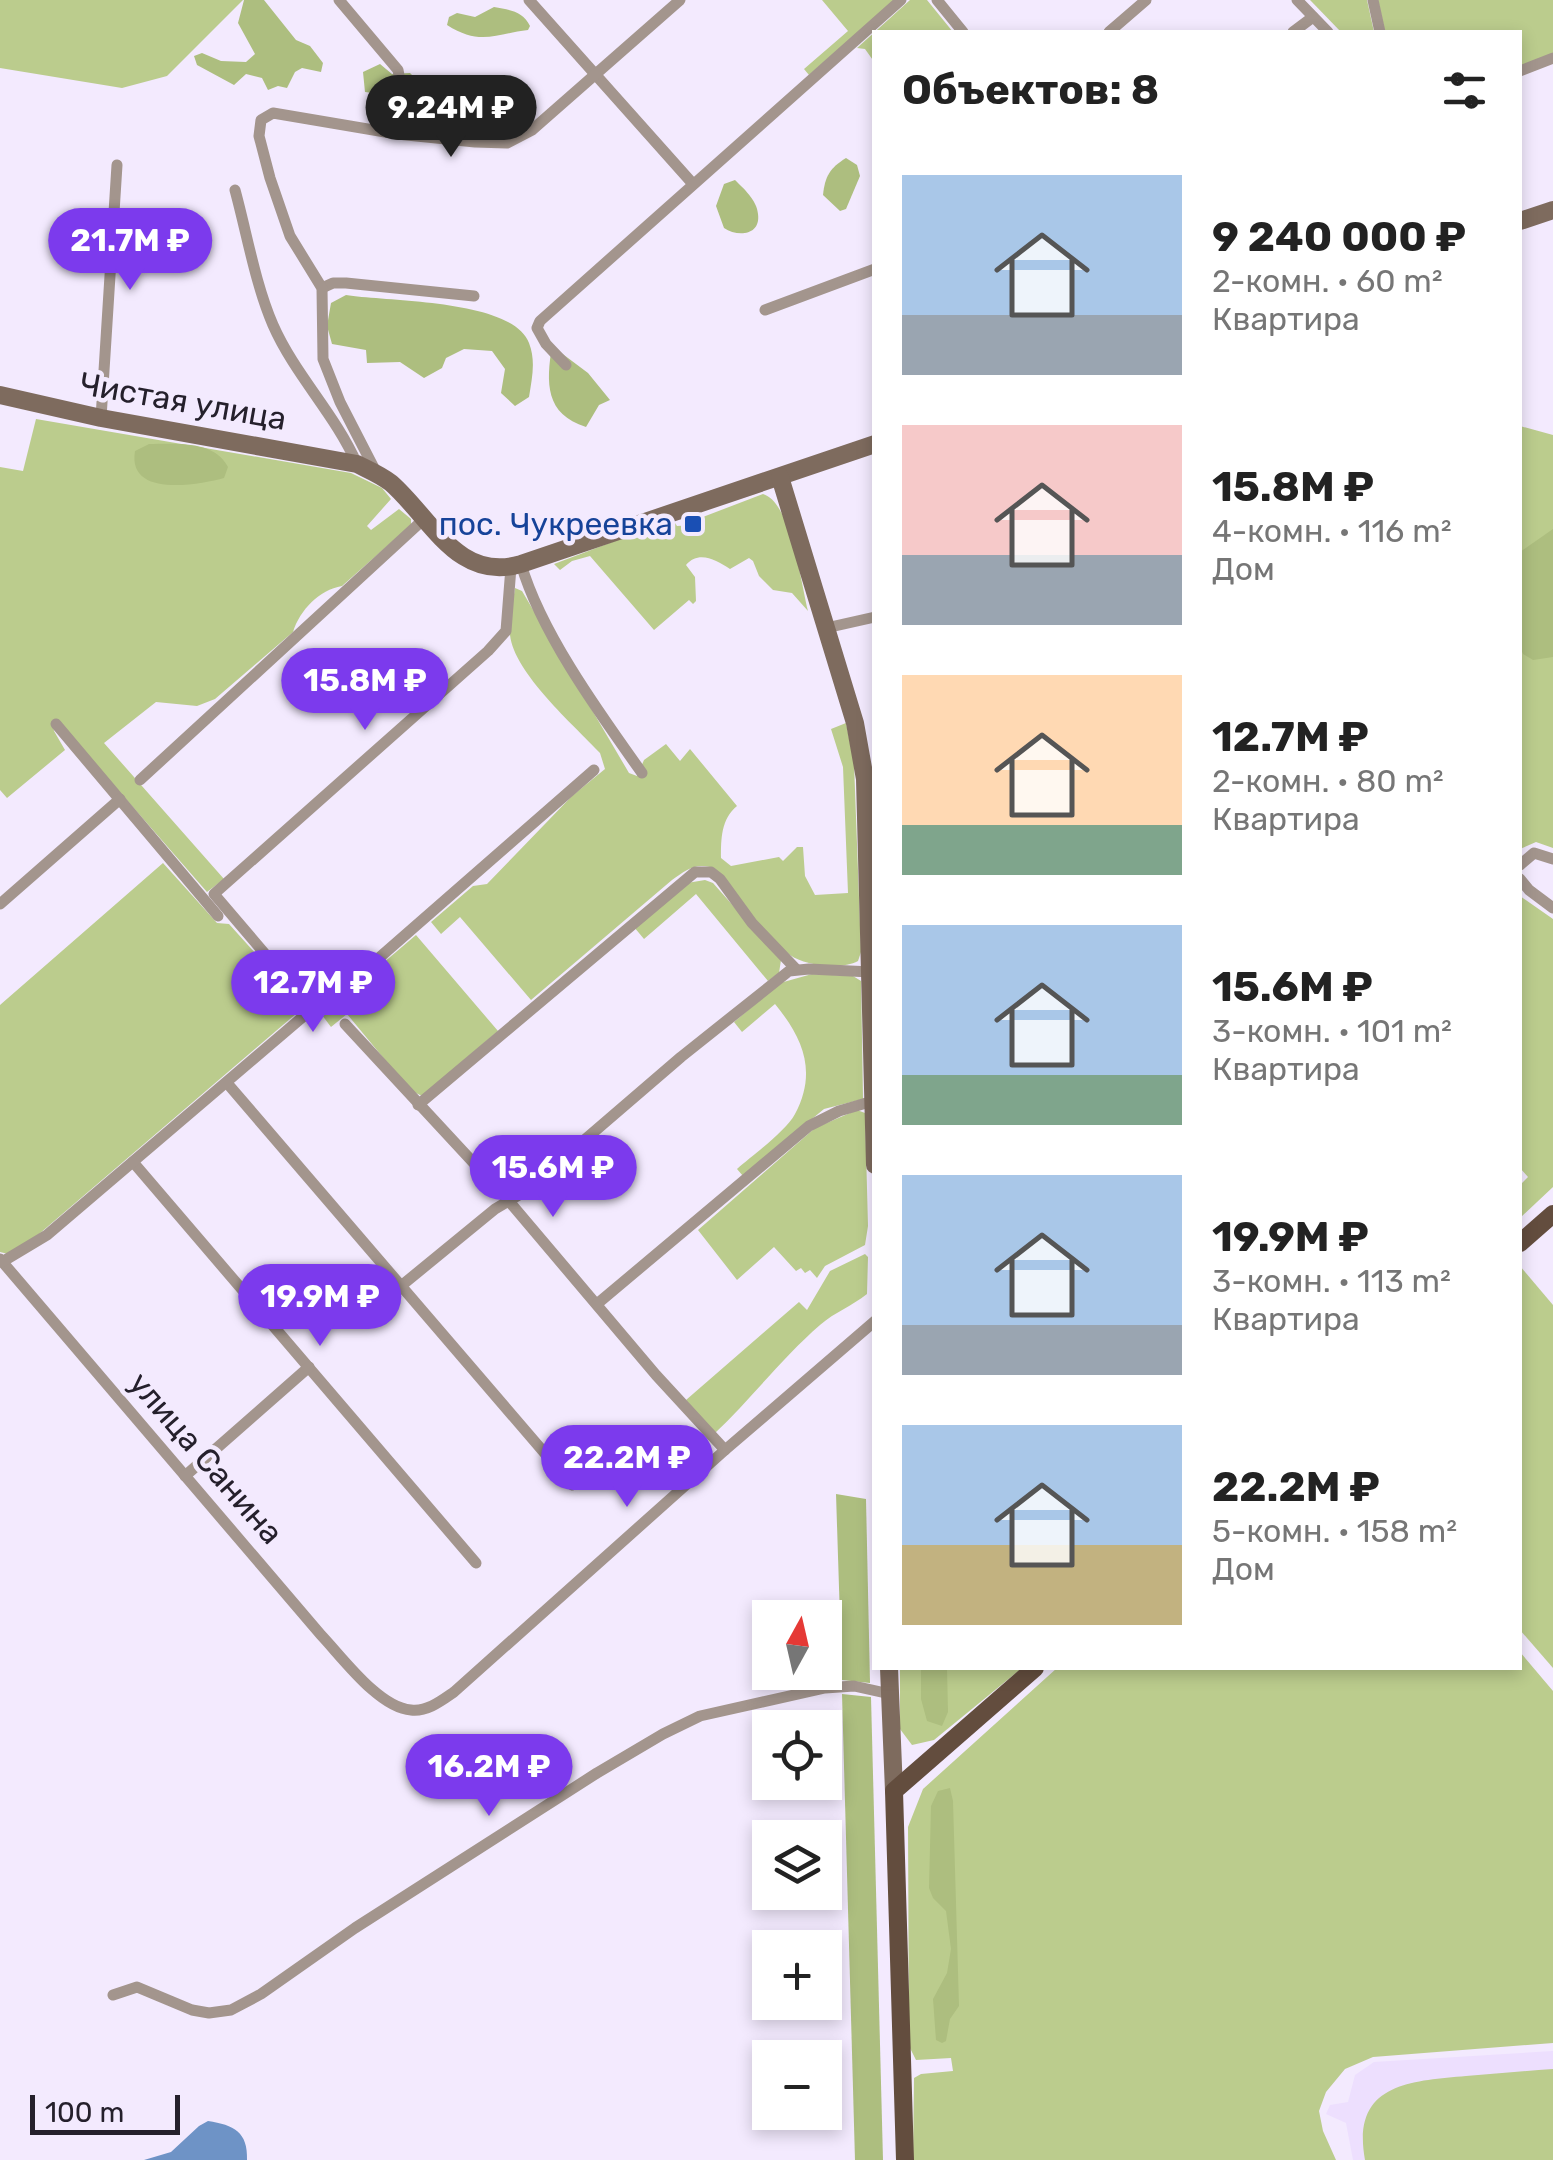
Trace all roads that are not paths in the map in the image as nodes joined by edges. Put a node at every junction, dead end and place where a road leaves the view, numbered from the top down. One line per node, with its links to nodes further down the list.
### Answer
1 (339, 0): 18 (street)
2 (529, 0): 17 (street)
3 (680, 0): 17 (street)
4 (901, 0): 20 (street)
5 (936, 0): 10 (street)
6 (1146, 0): 11 (street)
7 (1297, 0): 9 (street)
8 (1373, 0): 14 (street)
9 (1313, 17): 12 (street); 13 (street)
10 (961, 30)
11 (1111, 30)
12 (1295, 30)
13 (1326, 30)
14 (1380, 30)
15 (1553, 58): 16 (street)
16 (1522, 70)
17 (594, 75): 18 (street); 20 (street)
18 (397, 134): 25 (street)
19 (117, 166): 30 (street)
20 (693, 184): 28 (street)
21 (235, 190): 32 (street)
22 (1553, 210): 23 (main road)
23 (1522, 220)
24 (872, 270): 27 (street)
25 (322, 288): 26 (street); 33 (street)
26 (474, 296)
27 (765, 310)
28 (566, 365)
29 (0, 395): 30 (main road, Чистая улица)
30 (101, 418): 32 (main road, Чистая улица)
31 (872, 445): 34 (main road)
32 (356, 464): 33 (main road, Чистая улица)
33 (378, 474): 35 (main road, Чистая улица)
34 (780, 477): 36 (main road); 38 (main road)
35 (424, 519): 36 (main road, Чистая улица); 42 (street)
36 (516, 566): 41 (street); 53 (street)
37 (872, 618): 38 (street)
38 (826, 628): 44 (main road)
39 (56, 724): 43 (street)
40 (594, 770): 53 (street)
41 (642, 773)
42 (140, 780)
43 (120, 799): 48 (street); 50 (street)
44 (871, 800): 52 (main road)
45 (1553, 859): 46 (street)
46 (1522, 863)
47 (1522, 881): 49 (street)
48 (0, 904)
49 (1553, 908)
50 (218, 916)
51 (796, 969): 52 (street); 58 (street); 60 (street)
52 (871, 972): 55 (main road)
53 (312, 1009): 56 (street)
54 (345, 1024): 58 (street)
55 (872, 1036)
56 (226, 1082): 59 (street); 64 (street)
57 (872, 1101): 65 (street)
58 (418, 1105): 60 (street)
59 (133, 1162): 63 (street); 67 (street)
60 (508, 1200): 64 (street); 65 (street)
61 (1553, 1214): 62 (main road)
62 (1522, 1241)
63 (1, 1261): 69 (street, улица Санина)
64 (401, 1286): 70 (street)
65 (597, 1304): 68 (street)
66 (872, 1324): 68 (street)
67 (308, 1368): 69 (street); 71 (street)
68 (725, 1450): 69 (street, улица Санина)
69 (185, 1476)
70 (572, 1485)
71 (476, 1563)
72 (889, 1670): 74 (main road)
73 (1032, 1670): 75 (main road)
74 (890, 1694): 75 (main road); 76 (street)
75 (894, 1790): 77 (main road)
76 (114, 1995)
77 (905, 2160)

